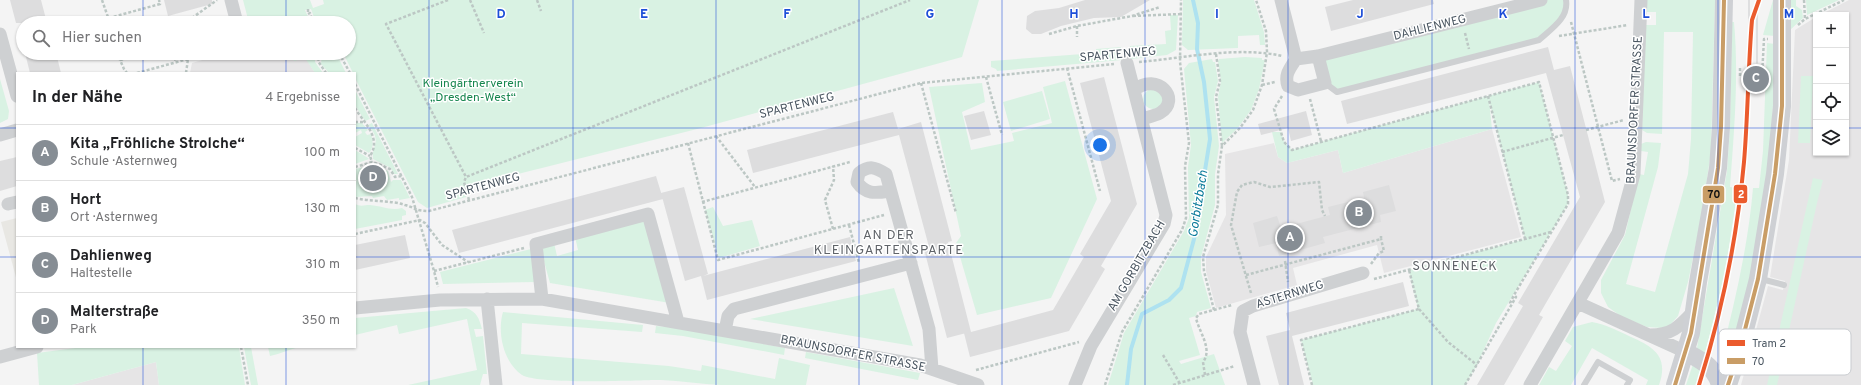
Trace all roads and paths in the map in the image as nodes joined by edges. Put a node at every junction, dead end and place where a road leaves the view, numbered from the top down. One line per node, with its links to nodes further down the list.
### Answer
1 (102, 0): 24 (path)
2 (159, 0): 25 (path)
3 (217, 0): 18 (path)
4 (231, 0): 27 (street)
5 (448, 0): 97 (path)
6 (470, 0): 34 (path)
7 (537, 0): 22 (path)
8 (910, 0): 97 (path)
9 (1181, 0): 23 (path)
10 (1256, 0): 43 (path)
11 (1281, 0): 47 (street)
12 (1541, 0): 45 (street, DAHLIENWEG)
13 (1641, 0): 31 (street, BRAUNSDORFER STRASSE)
14 (1724, 0): 135 (main road)
15 (1782, 0): 124 (main road)
16 (1804, 0): 30 (path)
17 (1844, 0): 30 (path)
18 (212, 2): 26 (path)
19 (1567, 3): 35 (path); 40 (lane)
20 (1160, 6): 29 (path)
21 (308, 9): 28 (path)
22 (541, 11)
23 (1181, 14): 29 (path); 46 (path)
24 (108, 16)
25 (116, 16)
26 (194, 16)
27 (234, 16)
28 (311, 16)
29 (1132, 16): 32 (path)
30 (1805, 19): 33 (path)
31 (1640, 23): 35 (path); 73 (street, BRAUNSDORFER STRASSE)
32 (1076, 26): 37 (path); 38 (path)
33 (1794, 29)
34 (484, 33)
35 (1574, 33): 40 (path); 77 (path)
36 (0, 34): 70 (street)
37 (1049, 34)
38 (1077, 37)
39 (1770, 39): 63 (path)
40 (1539, 40): 65 (lane)
41 (1467, 41): 42 (path)
42 (1468, 46)
43 (1267, 52): 44 (path, SPARTENWEG); 47 (path, SPARTENWEG); 87 (path)
44 (1216, 54): 46 (path, SPARTENWEG); 87 (path)
45 (1318, 56): 47 (street, DAHLIENWEG); 65 (street)
46 (1180, 58): 54 (path, SPARTENWEG); 61 (path)
47 (1296, 59): 67 (street)
48 (120, 60): 56 (path)
49 (184, 60): 53 (path)
50 (188, 60): 58 (path)
51 (318, 60): 59 (path)
52 (344, 60): 60 (path)
53 (176, 62): 57 (path)
54 (1127, 63): 55 (path, SPARTENWEG); 69 (street, AM GORBITZBACH)
55 (1067, 68): 62 (path, SPARTENWEG); 100 (path)
56 (127, 72)
57 (141, 72)
58 (186, 72)
59 (325, 72)
60 (350, 72)
61 (1182, 75)
62 (986, 76): 64 (path, SPARTENWEG); 81 (path)
63 (1762, 76)
64 (921, 83): 82 (path, SPARTENWEG); 105 (path)
65 (1325, 83): 68 (street)
66 (356, 86): 96 (path)
67 (1288, 86): 68 (street); 85 (path)
68 (1307, 88): 85 (path)
69 (1134, 90): 74 (street, AM GORBITZBACH); 74 (street)
70 (16, 92)
71 (1488, 96): 84 (path); 85 (path); 89 (path)
72 (356, 110): 76 (path)
73 (1636, 116): 77 (path); 95 (street, BRAUNSDORFER STRASSE)
74 (1142, 119): 140 (street, AM GORBITZBACH)
75 (356, 122): 76 (path)
76 (364, 122): 90 (path)
77 (1598, 126): 79 (path); 95 (path)
78 (16, 130): 80 (street)
79 (1586, 130)
80 (0, 135)
81 (1002, 135)
82 (716, 136): 86 (path, SPARTENWEG); 98 (path)
83 (1563, 136): 84 (path)
84 (1553, 138): 89 (path); 111 (path)
85 (1321, 141)
86 (688, 143): 102 (path, SPARTENWEG); 103 (path)
87 (1222, 146): 134 (path)
88 (356, 149): 90 (path)
89 (1502, 152): 113 (path)
90 (370, 156): 91 (path)
91 (372, 162): 93 (path); 96 (path)
92 (833, 166): 94 (path); 98 (path); 110 (path)
93 (356, 167)
94 (866, 167): 99 (street); 99 (street)
95 (1634, 174): 131 (street, BRAUNSDORFER STRASSE)
96 (402, 176): 104 (path)
97 (466, 177): 102 (path)
98 (755, 187): 103 (path)
99 (890, 191): 118 (street)
100 (1100, 191)
101 (356, 198): 104 (path)
102 (469, 200): 104 (path, SPARTENWEG)
103 (702, 202): 110 (path)
104 (417, 211): 108 (path)
105 (956, 213)
106 (1325, 216): 123 (path)
107 (874, 218): 109 (path)
108 (420, 220): 112 (path); 116 (path); 121 (path)
109 (849, 225): 110 (path); 117 (path)
110 (833, 229)
111 (1551, 232): 113 (path); 147 (path)
112 (356, 234)
113 (1525, 239): 120 (path)
114 (536, 244): 116 (path); 128 (street); 136 (street)
115 (1285, 261): 119 (path)
116 (468, 262): 121 (path)
117 (860, 263)
118 (911, 263): 138 (street); 148 (street)
119 (1286, 264): 122 (path); 123 (path); 126 (path)
120 (1409, 270): 122 (path); 133 (path)
121 (434, 271): 129 (path)
122 (1363, 273): 126 (street, ASTERNWEG)
123 (1246, 275): 130 (path)
124 (1758, 279): 125 (lane); 137 (main road)
125 (1784, 285)
126 (1292, 294): 130 (street, ASTERNWEG)
127 (487, 299): 128 (street, BRAUNSDORFER STRASSE); 129 (street, BRAUNSDORFER STRASSE); 154 (street)
128 (542, 299): 136 (street, BRAUNSDORFER STRASSE)
129 (440, 300): 132 (street, BRAUNSDORFER STRASSE)
130 (1252, 303): 134 (path); 146 (street, ASTERNWEG)
131 (1578, 303): 139 (street); 161 (street, BRAUNSDORFER STRASSE)
132 (356, 308)
133 (1419, 309): 147 (path); 159 (path)
134 (1214, 310): 149 (path)
135 (1694, 311): 139 (street); 143 (main road)
136 (678, 322): 138 (street, BRAUNSDORFER STRASSE)
137 (1745, 329)
138 (725, 331): 148 (street, BRAUNSDORFER STRASSE)
139 (1648, 335): 143 (street)
140 (1091, 346): 151 (path); 156 (street, AM GORBITZBACH)
141 (33, 348): 145 (street)
142 (241, 348): 153 (path)
143 (1686, 352): 164 (main road); 165 (main road)
144 (1163, 355): 152 (path)
145 (0, 357)
146 (1248, 363): 149 (path); 158 (street, ASTERNWEG)
147 (1477, 365): 160 (path)
148 (932, 369): 151 (street, BRAUNSDORFER STRASSE)
149 (1205, 375): 152 (path)
150 (1731, 375): 166 (main road)
151 (965, 381): 155 (street, BRAUNSDORFER STRASSE)
152 (1179, 382): 157 (path)
153 (248, 385)
154 (496, 385)
155 (978, 385)
156 (1075, 385)
157 (1173, 385)
158 (1254, 385)
159 (1312, 385)
160 (1465, 385)
161 (1530, 385)
162 (1584, 385): 163 (lane)
163 (1627, 385)
164 (1675, 385)
165 (1720, 385)
166 (1728, 385)

